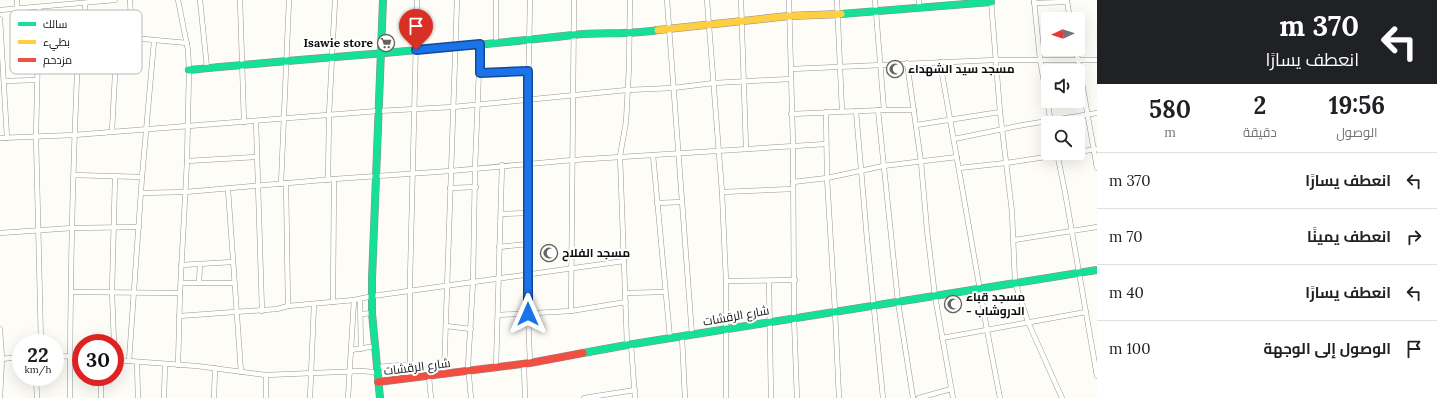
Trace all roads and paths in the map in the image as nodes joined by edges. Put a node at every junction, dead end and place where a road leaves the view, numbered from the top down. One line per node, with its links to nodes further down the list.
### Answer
1 (16, 0): 31 (street)
2 (115, 0): 23 (street)
3 (130, 0): 36 (street)
4 (178, 0): 50 (street)
5 (200, 0): 69 (street)
6 (240, 0): 66 (street)
7 (289, 0): 59 (street)
8 (335, 0): 56 (street)
9 (383, 0): 55 (street)
10 (417, 0): 54 (street)
11 (457, 0): 53 (street)
12 (496, 0): 52 (street)
13 (530, 0): 49 (street)
14 (574, 0): 46 (street)
15 (630, 0): 45 (street)
16 (667, 0): 44 (street)
17 (707, 0): 43 (street)
18 (741, 0): 42 (street)
19 (789, 0): 40 (street)
20 (837, 0): 39 (street)
21 (875, 0): 37 (street)
22 (919, 0): 32 (street)
23 (103, 1): 28 (street)
24 (991, 1): 29 (street); 60 (street)
25 (1034, 1): 26 (street); 58 (street)
26 (1067, 1): 38 (street)
27 (62, 2): 28 (street); 30 (street)
28 (85, 3): 35 (street)
29 (953, 3): 32 (street)
30 (39, 7): 31 (street); 34 (street)
31 (17, 8): 33 (street)
32 (919, 8): 37 (street)
33 (0, 10)
34 (39, 10)
35 (85, 10)
36 (131, 10)
37 (876, 11): 39 (street); 67 (street)
38 (1069, 12)
39 (837, 14): 40 (street); 68 (street)
40 (789, 16): 42 (street); 70 (street)
41 (0, 19): 63 (street)
42 (742, 21): 43 (street); 80 (street)
43 (709, 24): 44 (street); 81 (street)
44 (668, 28): 45 (street); 82 (street)
45 (629, 33): 46 (street); 83 (street)
46 (574, 35): 49 (street); 84 (street)
47 (142, 39): 48 (street)
48 (154, 41): 50 (street); 110 (street)
49 (528, 41): 52 (street); 72 (street)
50 (187, 43): 71 (street)
51 (480, 44): 52 (street); 53 (street); 73 (street)
52 (496, 44)
53 (455, 46): 54 (street); 87 (street)
54 (416, 50): 55 (street); 88 (street)
55 (380, 53): 56 (street); 92 (street)
56 (333, 56): 59 (street); 99 (street)
57 (1077, 56): 61 (street)
58 (1040, 59): 60 (street); 61 (street); 101 (street)
59 (286, 60): 66 (street); 103 (street)
60 (995, 60): 64 (street); 96 (street)
61 (1078, 60): 62 (street); 100 (street)
62 (1097, 60)
63 (1, 61): 79 (street)
64 (940, 62): 65 (street); 104 (street)
65 (907, 63): 67 (street); 91 (street)
66 (241, 65): 69 (street); 106 (street)
67 (880, 65): 68 (street); 90 (street)
68 (840, 66): 70 (street); 93 (street)
69 (207, 68): 71 (street)
70 (791, 69): 77 (street)
71 (189, 70): 109 (street)
72 (528, 71): 73 (street); 85 (street)
73 (480, 73): 86 (street)
74 (37, 74): 78 (street)
75 (77, 74): 113 (street)
76 (115, 74): 112 (street)
77 (790, 79): 80 (street); 98 (street)
78 (37, 80): 79 (street); 114 (street)
79 (4, 81): 116 (street)
80 (743, 82): 81 (street); 120 (street)
81 (714, 84): 82 (street); 122 (street)
82 (673, 88): 83 (street); 124 (street)
83 (627, 90): 84 (street); 126 (street)
84 (573, 96): 85 (street); 130 (street)
85 (528, 100): 86 (street); 135 (street)
86 (479, 105): 87 (street); 138 (street)
87 (453, 107): 88 (street); 142 (street)
88 (414, 109): 92 (street); 143 (street)
89 (878, 110): 90 (street); 94 (street); 137 (street)
90 (884, 110): 91 (street)
91 (914, 110): 108 (street)
92 (378, 111): 99 (street); 145 (street)
93 (842, 111): 94 (street); 95 (street)
94 (856, 111): 141 (street)
95 (826, 112): 98 (street); 118 (street)
96 (1000, 112): 104 (street); 111 (street)
97 (1097, 113): 100 (street)
98 (791, 114): 119 (street)
99 (329, 115): 103 (street); 150 (street)
100 (1088, 115): 102 (street); 121 (street)
101 (1050, 116)
102 (1083, 116)
103 (283, 119): 105 (street); 152 (street)
104 (951, 120): 108 (street); 117 (street)
105 (256, 121): 106 (street); 127 (street)
106 (244, 122): 109 (street)
107 (1041, 124): 111 (street)
108 (916, 125): 133 (street)
109 (188, 126): 110 (street); 132 (street)
110 (146, 129): 112 (street); 147 (street)
111 (1003, 130): 117 (street); 134 (street)
112 (112, 131): 113 (street)
113 (74, 135): 114 (street); 144 (street)
114 (36, 136): 116 (street); 169 (street)
115 (0, 138): 116 (street)
116 (7, 138)
117 (954, 139): 128 (street)
118 (826, 144): 119 (street); 148 (street)
119 (793, 145): 120 (street); 151 (street)
120 (746, 148): 122 (street)
121 (1096, 149): 123 (street); 140 (street)
122 (718, 150): 124 (street); 159 (street)
123 (1085, 151)
124 (678, 154): 125 (street); 161 (street)
125 (653, 155): 126 (street); 162 (street)
126 (620, 156): 130 (street); 175 (street)
127 (257, 157): 132 (street); 153 (street)
128 (957, 157): 133 (street); 139 (street)
129 (1041, 157): 134 (street)
130 (573, 160): 135 (street); 179 (street)
131 (1058, 160): 170 (street)
132 (187, 161): 158 (street)
133 (921, 162): 137 (street); 202 (street)
134 (1006, 163): 139 (street); 172 (street)
135 (528, 164): 136 (street); 163 (street)
136 (502, 165): 138 (street); 164 (street)
137 (883, 166): 141 (street); 207 (street)
138 (475, 168): 142 (street); 155 (street)
139 (959, 168): 193 (street)
140 (1097, 168)
141 (861, 170): 148 (street); 210 (street)
142 (450, 171): 143 (street); 154 (street)
143 (413, 173): 145 (street); 194 (street)
144 (74, 176): 146 (street); 168 (street)
145 (377, 176): 149 (street); 201 (street)
146 (114, 177): 147 (street); 165 (street)
147 (142, 178): 160 (street)
148 (827, 178): 151 (street); 213 (street)
149 (334, 179): 150 (street); 205 (street)
150 (328, 180): 152 (street)
151 (793, 182): 157 (street)
152 (283, 184): 153 (street); 209 (street)
153 (258, 186): 156 (street); 211 (street)
154 (450, 188): 155 (street); 192 (street)
155 (476, 188): 187 (street)
156 (228, 189): 158 (street); 176 (street)
157 (793, 189): 159 (street); 184 (street)
158 (186, 192): 160 (street); 178 (street)
159 (722, 192): 185 (street)
160 (141, 193): 166 (street)
161 (682, 202): 162 (street); 231 (street)
162 (657, 203): 197 (street)
163 (528, 213): 164 (street); 173 (street)
164 (501, 214): 174 (street)
165 (113, 226): 166 (street); 168 (street); 196 (street)
166 (139, 227): 198 (street)
167 (1097, 227): 170 (street)
168 (72, 228): 169 (street); 195 (street)
169 (39, 230): 171 (street); 229 (street)
170 (1071, 231): 172 (street); 181 (street)
171 (0, 233)
172 (1014, 240): 188 (street)
173 (528, 244): 174 (street); 182 (street)
174 (499, 247): 183 (street)
175 (624, 261): 179 (street); 200 (street)
176 (233, 262): 177 (street); 191 (street)
177 (200, 264): 178 (street); 190 (street)
178 (182, 265): 189 (street)
179 (570, 268): 182 (street); 212 (street)
180 (1097, 270): 181 (street, شارع الرقشات)
181 (1079, 272): 188 (street, شارع الرقشات); 215 (street)
182 (528, 275): 183 (street); 218 (street)
183 (499, 279): 187 (street); 217 (street)
184 (795, 280): 186 (street); 221 (street)
185 (726, 281): 186 (street); 227 (street)
186 (769, 281): 222 (street)
187 (473, 282): 192 (street); 226 (street)
188 (1015, 282): 193 (street, شارع الرقشات); 223 (street)
189 (180, 283): 190 (street); 199 (street)
190 (199, 283): 191 (street)
191 (234, 283): 214 (street)
192 (447, 286): 194 (street); 224 (street)
193 (979, 288): 202 (street, شارع الرقشات); 228 (street)
194 (410, 291): 201 (street); 249 (street)
195 (72, 292): 196 (street); 240 (street)
196 (112, 292): 198 (street); 230 (street)
197 (665, 292): 200 (street); 233 (street)
198 (134, 293): 199 (street); 244 (street)
199 (180, 293): 220 (street)
200 (625, 293): 206 (street)
201 (373, 296): 203 (street); 216 (street)
202 (935, 296): 207 (street, شارع الرقشات); 234 (street)
203 (360, 299): 204 (street); 219 (street)
204 (354, 300): 205 (street); 238 (street)
205 (333, 302): 208 (street)
206 (626, 302): 212 (street); 235 (street)
207 (898, 302): 210 (street, شارع الرقشات); 288 (street)
208 (314, 304): 209 (street); 257 (street)
209 (288, 306): 211 (street)
210 (874, 306): 213 (street, شارع الرقشات); 287 (street)
211 (262, 311): 214 (street)
212 (571, 311): 218 (street)
213 (835, 311): 221 (street, شارع الرقشات); 286 (street)
214 (237, 312): 220 (street); 254 (street)
215 (1086, 312): 223 (street); 259 (street)
216 (372, 313): 219 (street); 236 (street)
217 (498, 314): 218 (street); 250 (street)
218 (528, 314): 247 (street)
219 (361, 315): 237 (street)
220 (179, 316): 248 (street)
221 (794, 318): 222 (street, شارع الرقشات); 285 (street)
222 (770, 321): 227 (street, شارع الرقشات); 284 (street)
223 (1028, 322): 228 (street); 292 (street)
224 (446, 326): 226 (street); 256 (street)
225 (0, 329): 242 (street)
226 (471, 329): 253 (street)
227 (726, 329): 231 (street, شارع الرقشات); 283 (street)
228 (987, 330): 234 (street); 291 (street)
229 (41, 334)
230 (114, 334)
231 (692, 335): 232 (street, شارع الرقشات)
232 (682, 337): 233 (street, شارع الرقشات); 282 (street)
233 (670, 338): 235 (street, شارع الرقشات)
234 (942, 338): 264 (street)
235 (629, 344): 247 (street, شارع الرقشات); 265 (street)
236 (376, 346): 237 (street); 252 (street)
237 (361, 349): 238 (street)
238 (351, 350): 255 (street)
239 (64, 357): 240 (street)
240 (70, 357): 268 (street)
241 (12, 358): 242 (street)
242 (1, 359): 266 (street)
243 (124, 361): 244 (street)
244 (129, 361): 245 (street)
245 (137, 362): 246 (street); 270 (street)
246 (165, 364): 248 (street); 271 (street)
247 (527, 364): 250 (street, شارع الرقشات); 279 (street)
248 (178, 365): 251 (street)
249 (410, 366): 252 (street); 256 (street)
250 (496, 367): 253 (street, شارع الرقشات)
251 (215, 368): 254 (street); 272 (street)
252 (378, 371): 255 (street); 261 (street)
253 (468, 371): 256 (street, شارع الرقشات); 278 (street)
254 (241, 372): 258 (street)
255 (350, 372): 257 (street); 275 (street)
256 (444, 373): 260 (street, شارع الرقشات)
257 (312, 374): 258 (street); 274 (street)
258 (266, 375): 273 (street)
259 (1097, 376)
260 (429, 377): 261 (street, شارع الرقشات); 277 (street)
261 (378, 382): 276 (street)
262 (36, 386): 267 (street)
263 (101, 386): 269 (street)
264 (951, 389): 289 (street); 290 (street)
265 (634, 390): 280 (street); 281 (street)
266 (0, 398)
267 (37, 398)
268 (70, 398)
269 (101, 398)
270 (138, 398)
271 (164, 398)
272 (214, 398)
273 (266, 398)
274 (310, 398)
275 (348, 398)
276 (380, 398)
277 (431, 398)
278 (471, 398)
279 (525, 398)
280 (584, 398)
281 (635, 398)
282 (685, 398)
283 (726, 398)
284 (771, 398)
285 (797, 398)
286 (839, 398)
287 (883, 398)
288 (913, 398)
289 (919, 398)
290 (953, 398)
291 (1000, 398)
292 (1062, 398)

